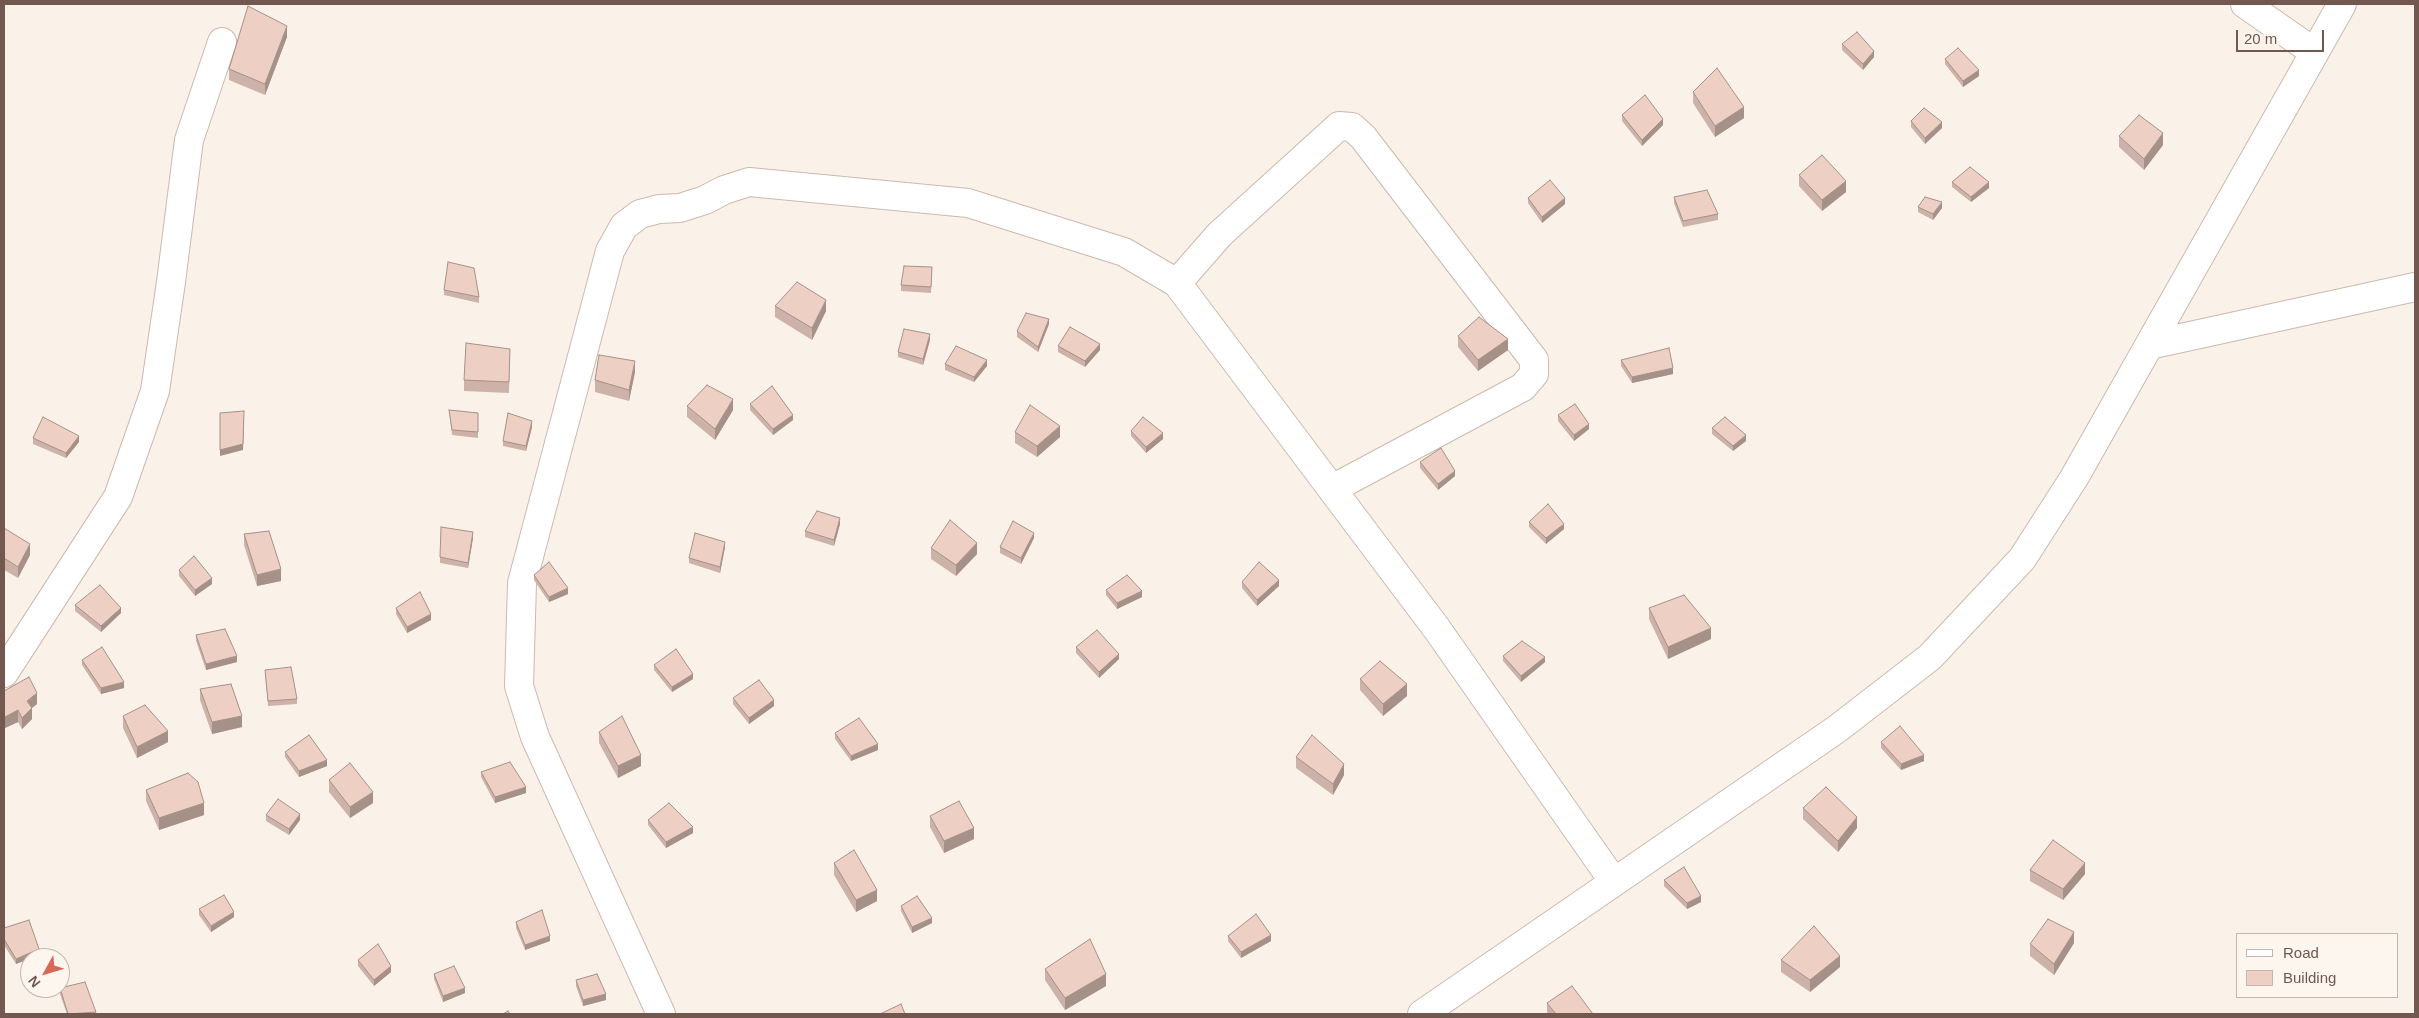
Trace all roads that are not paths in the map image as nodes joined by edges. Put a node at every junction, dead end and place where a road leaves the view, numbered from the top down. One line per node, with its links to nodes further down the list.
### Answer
1 (2246, 4): 4 (street)
2 (2342, 4): 4 (street)
3 (222, 42): 9 (street)
4 (2314, 52): 7 (street)
5 (1177, 282): 8 (street); 8 (street); 11 (street)
6 (2415, 287): 7 (street)
7 (2149, 345): 10 (street)
8 (1332, 489): 10 (street)
9 (4, 673)
10 (1614, 882): 12 (street)
11 (661, 1014)
12 (1422, 1014)

